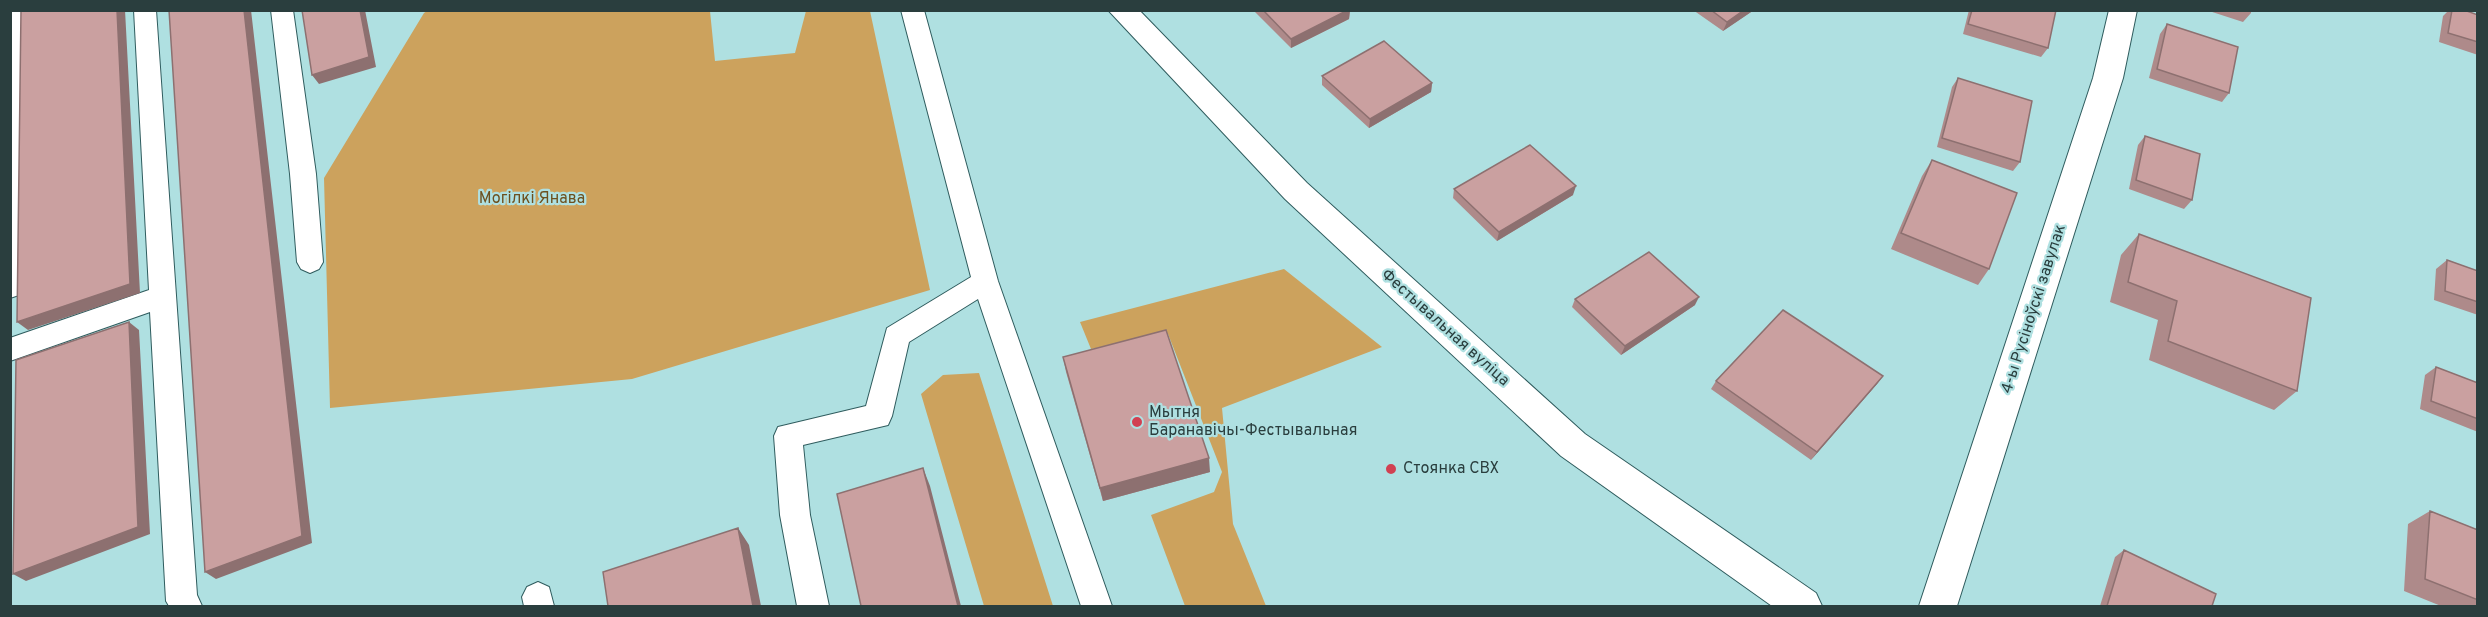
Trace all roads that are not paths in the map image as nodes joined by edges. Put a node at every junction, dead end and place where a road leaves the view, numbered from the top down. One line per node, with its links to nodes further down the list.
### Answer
1 (16, 10): 9 (lane)
2 (145, 10): 10 (lane)
3 (282, 10): 7 (lane)
4 (912, 10): 8 (lane)
5 (1122, 10): 15 (street, Фестывальная вуліца)
6 (2123, 10): 16 (street, 4-ы Русіноўскі завулак)
7 (310, 262)
8 (985, 281): 13 (lane); 14 (lane)
9 (10, 287)
10 (164, 297): 11 (lane); 12 (lane)
11 (10, 350)
12 (187, 606)
13 (813, 606)
14 (1097, 606)
15 (1803, 606)
16 (1938, 606)

